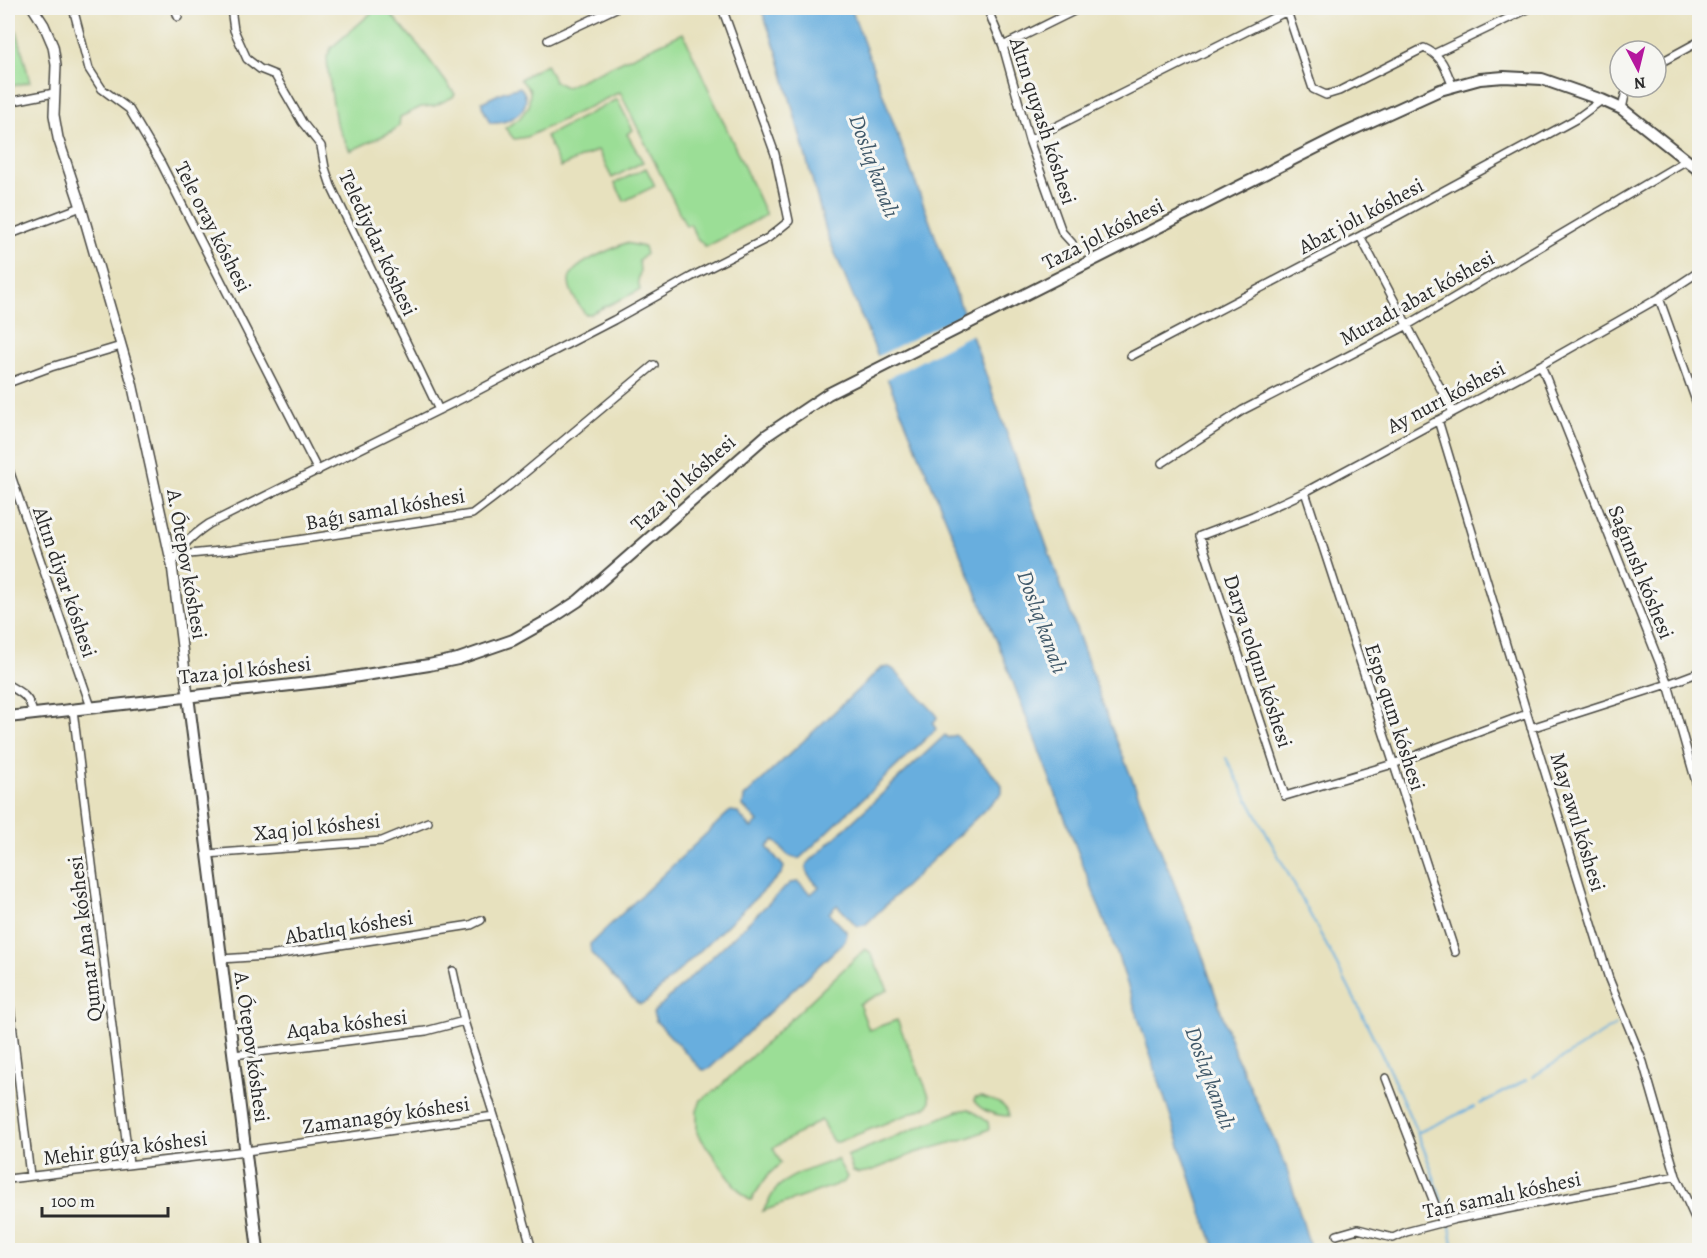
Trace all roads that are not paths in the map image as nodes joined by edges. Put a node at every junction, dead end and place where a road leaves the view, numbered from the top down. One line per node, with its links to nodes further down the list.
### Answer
1 (33, 8): 18 (street, A. Ótepov kóshesi)
2 (74, 8): 44 (street, Tele oray kóshesi)
3 (175, 8): 11 (street)
4 (231, 8): 38 (street, Telediydar kóshesi)
5 (616, 8): 12 (street)
6 (722, 8): 38 (street)
7 (987, 8): 14 (street, Altın quyash kóshesi)
8 (1080, 8): 14 (street)
9 (1289, 8): 15 (street); 23 (street)
10 (1530, 8): 15 (street)
11 (178, 17)
12 (548, 40)
13 (1700, 41): 16 (street)
14 (1003, 46): 23 (street, Altın quyash kóshesi)
15 (1436, 53): 17 (street)
16 (1668, 58)
17 (1453, 87): 19 (main road, Taza jol kóshesi); 52 (main road, Taza jol kóshesi)
18 (54, 93): 21 (street); 26 (street, A. Ótepov kóshesi)
19 (1602, 99): 22 (main road, Taza jol kóshesi); 28 (street, Abat jolı kóshesi)
20 (1624, 99): 22 (street)
21 (8, 102)
22 (1622, 109): 24 (main road, Taza jol kóshesi)
23 (1029, 140): 29 (street, Altın quyash kóshesi)
24 (1687, 160): 25 (main road, Taza jol kóshesi); 32 (street, Muradı abat kóshesi)
25 (1700, 171)
26 (81, 207): 27 (street); 33 (street, A. Ótepov kóshesi)
27 (8, 235)
28 (1360, 236): 32 (street); 34 (street, Abat jolı kóshesi)
29 (1072, 243)
30 (1700, 271): 31 (street, Ay nurı kóshesi)
31 (1659, 298): 36 (street, Ay nurı kóshesi); 40 (street)
32 (1406, 326): 39 (street); 42 (street, Muradı abat kóshesi)
33 (121, 346): 37 (street); 48 (street, A. Ótepov kóshesi)
34 (1131, 356)
35 (654, 365): 47 (street, Baǵı samal kóshesi)
36 (1542, 365): 39 (street, Ay nurı kóshesi); 50 (street, Saǵınısh kóshesi)
37 (8, 383)
38 (439, 410): 44 (street)
39 (1453, 412): 41 (street, Ay nurı kóshesi)
40 (1700, 412)
41 (1438, 420): 45 (street, Ay nurı kóshesi); 56 (street, May awıl kóshesi)
42 (1162, 463)
43 (8, 467): 53 (street, Altın diyar kóshesi)
44 (318, 471): 47 (street)
45 (1305, 492): 46 (street, Ay nurı kóshesi); 59 (street, Espe qum kóshesi)
46 (1200, 536): 59 (street, Darya tolqını kóshesi)
47 (178, 553): 48 (street)
48 (172, 565): 52 (street, A. Ótepov kóshesi)
49 (1700, 672): 50 (street)
50 (1668, 684): 58 (street); 60 (street, Saǵınısh kóshesi)
51 (8, 685): 55 (street)
52 (188, 696): 53 (main road, Taza jol kóshesi); 62 (main road, A. Ótepov kóshesi)
53 (91, 707): 54 (main road, Taza jol kóshesi)
54 (73, 710): 55 (main road, Taza jol kóshesi); 73 (street, Qumar Ana kóshesi)
55 (33, 714): 57 (main road, Taza jol kóshesi)
56 (1527, 714): 58 (street, May awıl kóshesi); 59 (street)
57 (8, 717)
58 (1531, 728): 75 (street, May awıl kóshesi)
59 (1393, 764): 64 (street, Espe qum kóshesi)
60 (1700, 796)
61 (428, 822): 62 (street, Xaq jol kóshesi)
62 (207, 854): 65 (main road, A. Ótepov kóshesi)
63 (481, 920): 65 (street, Abatlıq kóshesi)
64 (1455, 952)
65 (221, 959): 69 (main road, A. Ótepov kóshesi)
66 (453, 971): 68 (street, Zamanagóy kóshesi)
67 (8, 989): 74 (street)
68 (464, 1021): 69 (street, Aqaba kóshesi); 71 (street, Zamanagóy kóshesi)
69 (234, 1055): 72 (main road, A. Ótepov kóshesi)
70 (1386, 1078): 77 (street)
71 (494, 1116): 72 (street, Zamanagóy kóshesi); 81 (street, Zamanagóy kóshesi)
72 (246, 1151): 73 (street, Mehir gúyа kóshesi); 80 (main road, A. Ótepov kóshesi)
73 (129, 1164): 74 (street, Mehir gúyа kóshesi)
74 (30, 1176): 76 (street, Mehir gúyа kóshesi)
75 (1676, 1176): 77 (street, Tań samalı kóshesi); 78 (street, May awıl kóshesi)
76 (8, 1179)
77 (1442, 1223): 79 (street, Tań samalı kóshesi)
78 (1700, 1229)
79 (1337, 1235)
80 (258, 1251)
81 (532, 1251)

